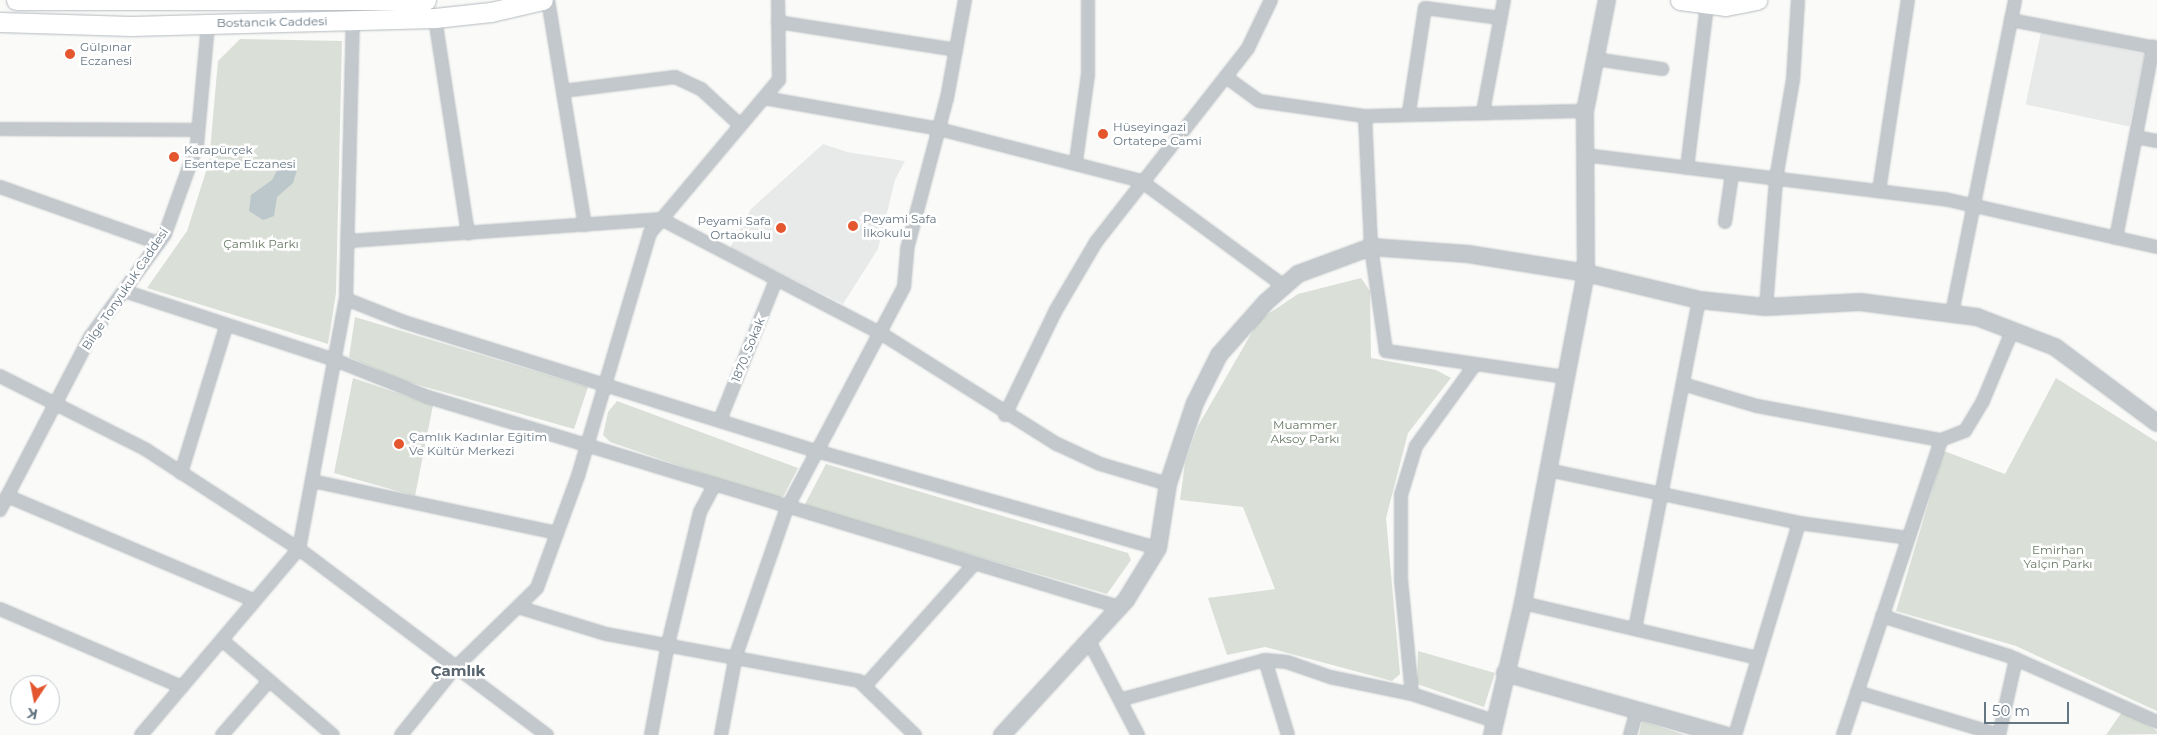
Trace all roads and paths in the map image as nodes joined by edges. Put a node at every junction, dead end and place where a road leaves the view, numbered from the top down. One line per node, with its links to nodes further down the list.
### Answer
1 (16, 0): 17 (main road, Bostancık Caddesi)
2 (422, 0): 3 (main road, Bostancık Caddesi); 18 (main road, Bostancık Caddesi)
3 (426, 0)
4 (542, 0): 20 (main road, Bostancık Caddesi)
5 (548, 0): 33 (street)
6 (778, 0): 25 (street)
7 (965, 0): 29 (street)
8 (1088, 0): 46 (street)
9 (1271, 0): 32 (street)
10 (1504, 0): 21 (street)
11 (1607, 0): 30 (street)
12 (1680, 0): 19 (main road)
13 (1758, 0): 19 (main road)
14 (1798, 0): 49 (street)
15 (1908, 0): 52 (street)
16 (2015, 0): 23 (street)
17 (57, 1): 18 (main road, Bostancık Caddesi); 26 (street)
18 (218, 1)
19 (1707, 4): 47 (street)
20 (435, 18): 22 (main road, Bostancık Caddesi); 57 (street)
21 (1500, 18): 36 (street); 37 (street)
22 (353, 20): 27 (main road, Bostancık Caddesi); 59 (street)
23 (2010, 20): 28 (street); 53 (street)
24 (0, 22): 26 (main road, Bostancık Caddesi)
25 (778, 22): 29 (street); 34 (street)
26 (53, 23): 27 (main road, Bostancık Caddesi)
27 (208, 24): 42 (street, Bilge Tonyukuk Caddesi)
28 (2155, 48): 43 (street)
29 (956, 50): 41 (street)
30 (1595, 59): 31 (street); 35 (street)
31 (1662, 69)
32 (1226, 77): 38 (street); 50 (street)
33 (563, 91): 39 (street); 56 (street)
34 (764, 98): 39 (street); 41 (street)
35 (1585, 111): 37 (street); 45 (street)
36 (1409, 112): 37 (street); 38 (street)
37 (1483, 112)
38 (1365, 116): 61 (street)
39 (740, 125): 54 (street)
40 (0, 129): 42 (street)
41 (939, 129): 46 (street); 73 (street)
42 (198, 130): 60 (street, Bilge Tonyukuk Caddesi)
43 (2136, 137): 44 (street); 58 (street)
44 (2157, 141)
45 (1584, 155): 47 (street); 63 (street)
46 (1076, 161): 50 (street)
47 (1687, 168): 48 (street)
48 (1732, 174): 49 (street); 55 (street)
49 (1776, 179): 52 (street); 69 (street)
50 (1141, 181): 65 (street); 81 (street)
51 (0, 187): 60 (street)
52 (1879, 191): 53 (street)
53 (1973, 205): 58 (street); 70 (street)
54 (661, 219): 56 (street); 64 (street); 79 (street)
55 (1725, 222)
56 (585, 225): 57 (street)
57 (468, 233): 59 (street)
58 (2116, 238): 62 (street)
59 (348, 242): 67 (street)
60 (158, 243): 66 (street, Bilge Tonyukuk Caddesi)
61 (1371, 247): 63 (street); 65 (street); 75 (street)
62 (2157, 247)
63 (1586, 273): 68 (street); 77 (street)
64 (776, 280): 73 (street); 82 (street, 1870. Sokak)
65 (1284, 286): 90 (street)
66 (124, 291): 71 (street); 80 (street, Bilge Tonyukuk Caddesi)
67 (346, 299): 74 (street); 79 (street)
68 (1699, 300): 69 (street); 78 (street)
69 (1766, 307): 70 (street)
70 (1952, 313): 72 (street)
71 (226, 327): 74 (street); 88 (street)
72 (2013, 329): 83 (street); 84 (street)
73 (882, 334): 81 (street); 86 (street)
74 (335, 360): 85 (street); 89 (street)
75 (1474, 366): 77 (street); 121 (street)
76 (0, 376): 80 (street)
77 (1565, 377): 87 (street)
78 (1683, 384): 84 (street); 92 (street)
79 (605, 385): 82 (street); 85 (street)
80 (55, 401): 88 (street); 93 (street, Bilge Tonyukuk Caddesi)
81 (1005, 415): 90 (street)
82 (720, 420): 86 (street)
83 (2157, 422)
84 (1941, 440): 97 (street)
85 (588, 442): 91 (street); 96 (street)
86 (820, 452): 94 (street); 98 (street)
87 (1548, 470): 92 (street); 102 (street)
88 (181, 473): 99 (street)
89 (312, 481): 96 (street); 99 (street)
90 (1168, 484): 98 (street)
91 (714, 486): 94 (street); 110 (street)
92 (1662, 493): 95 (street); 107 (street)
93 (2, 503): 101 (street)
94 (787, 508): 100 (street); 111 (street)
95 (1799, 523): 97 (street); 112 (street)
96 (557, 533): 103 (street)
97 (1908, 538): 106 (street)
98 (1158, 548): 104 (street)
99 (299, 549): 101 (street); 115 (street)
100 (973, 565): 104 (street); 118 (street)
101 (255, 601): 108 (street)
102 (1523, 603): 107 (street); 116 (street)
103 (518, 606): 110 (street); 115 (street)
104 (1120, 607): 109 (street)
105 (0, 608): 119 (street)
106 (1882, 616): 113 (street); 120 (street)
107 (1635, 629): 112 (street)
108 (222, 640): 117 (street); 119 (street)
109 (1089, 641): 122 (street); 134 (street)
110 (668, 644): 111 (street); 131 (street)
111 (736, 655): 118 (street); 132 (street)
112 (1758, 658): 139 (street)
113 (2016, 659): 124 (street); 141 (street)
114 (1265, 660): 121 (street); 122 (street); 136 (street)
115 (454, 669): 129 (street); 130 (street)
116 (1506, 673): 123 (street); 125 (street)
117 (269, 681): 127 (street); 128 (street)
118 (865, 686): 133 (street)
119 (182, 687): 126 (street)
120 (1857, 692): 140 (street); 141 (street)
121 (1412, 694): 125 (street)
122 (1123, 699): 135 (street)
123 (1637, 710): 137 (street); 138 (street)
124 (2157, 722)
125 (1493, 728)
126 (141, 735)
127 (222, 735)
128 (333, 735)
129 (401, 735)
130 (547, 735)
131 (651, 735)
132 (721, 735)
133 (915, 735)
134 (1002, 735)
135 (1138, 735)
136 (1288, 735)
137 (1630, 735)
138 (1724, 735)
139 (1735, 735)
140 (1843, 735)
141 (1999, 735)

